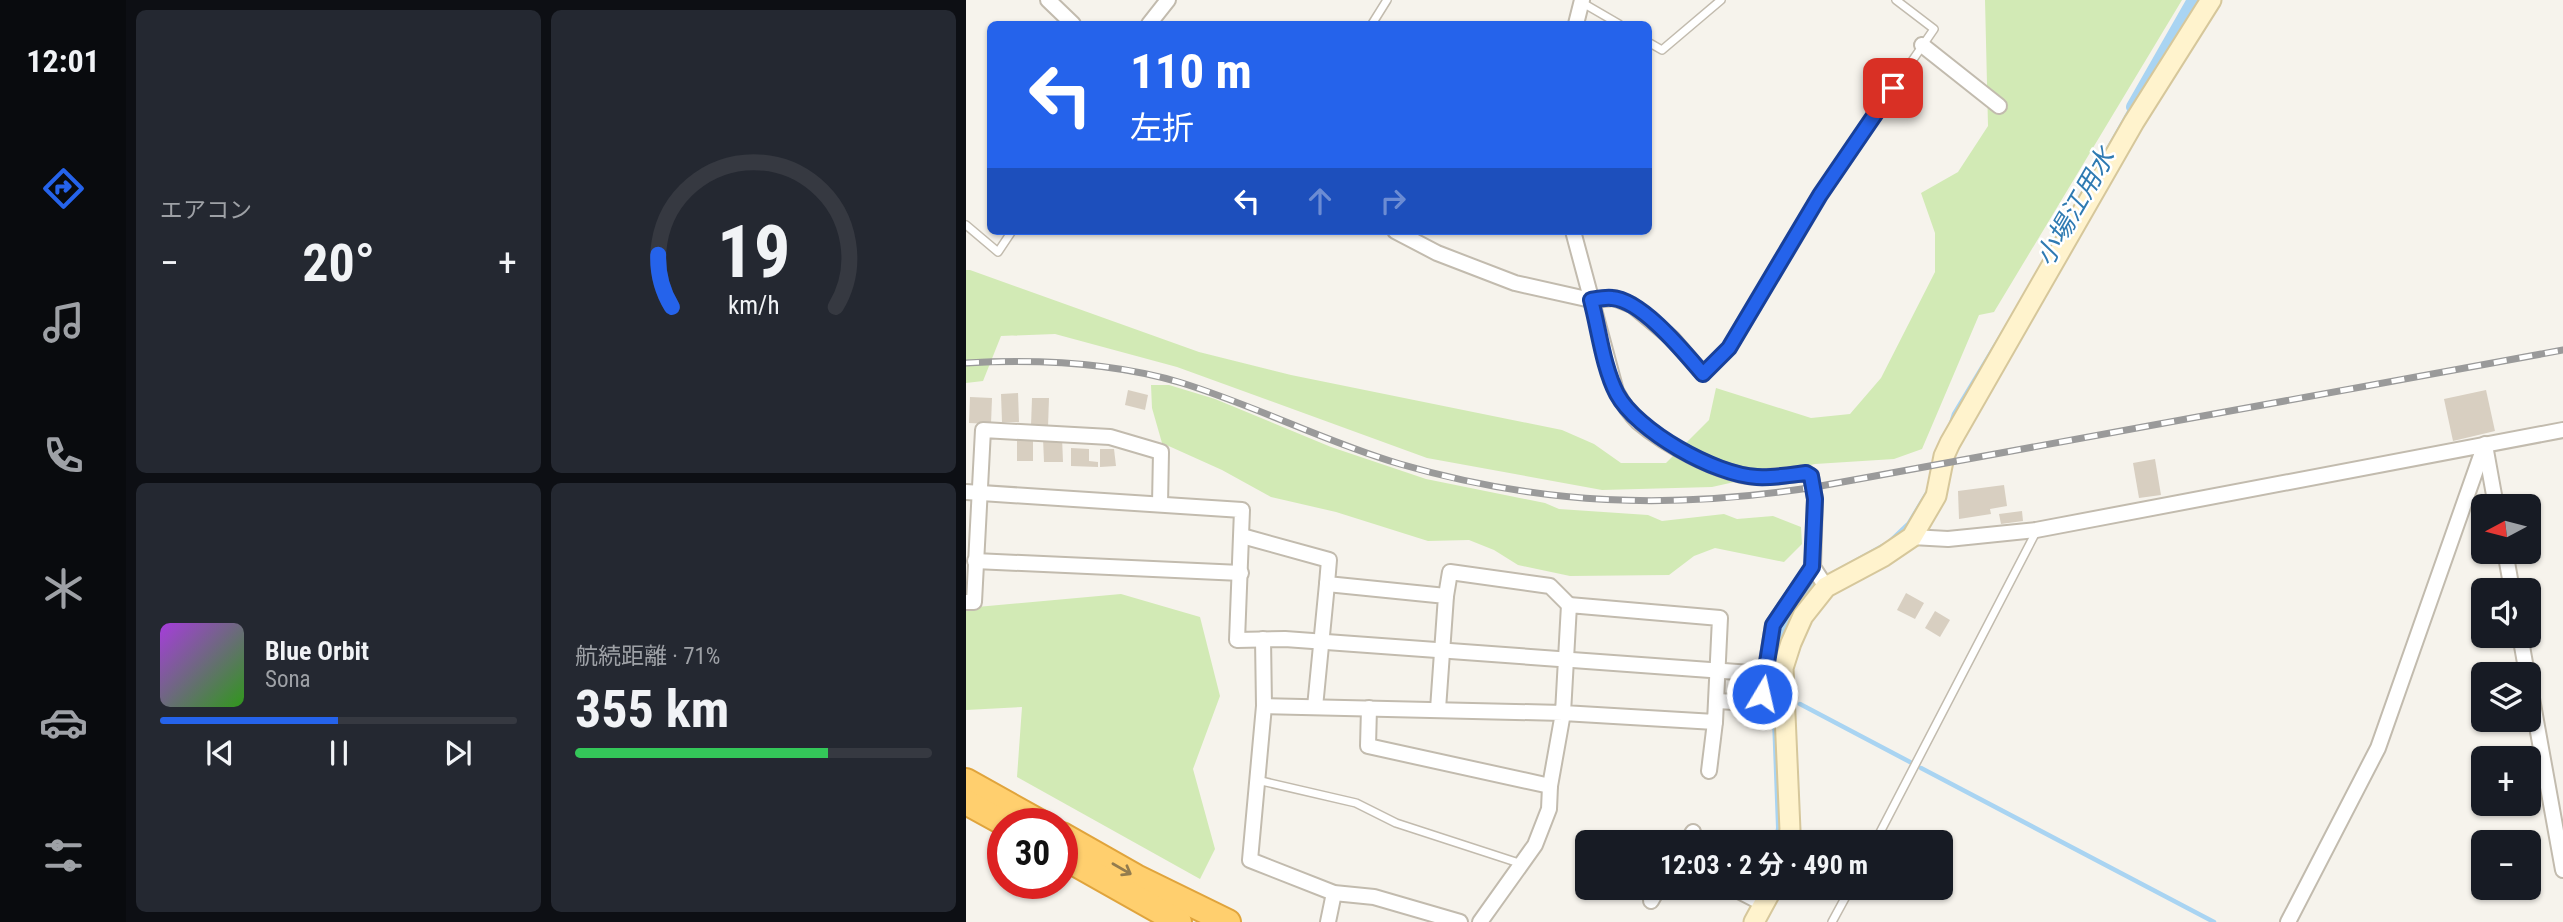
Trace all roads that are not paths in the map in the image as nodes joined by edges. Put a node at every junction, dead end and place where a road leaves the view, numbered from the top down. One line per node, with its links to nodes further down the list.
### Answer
1 (1048, 0): 8 (street)
2 (1168, 0): 9 (street)
3 (1387, 0): 10 (lane)
4 (1721, 0): 13 (lane)
5 (1896, 0): 14 (lane)
6 (2211, 0): 30 (street)
7 (1581, 1): 11 (street); 12 (lane)
8 (1070, 21)
9 (1151, 21)
10 (1374, 21)
11 (1577, 21)
12 (1614, 21)
13 (1652, 44)
14 (1922, 45): 15 (street); 21 (lane)
15 (1998, 106)
16 (966, 225): 17 (lane)
17 (1010, 235)
18 (1403, 235): 20 (street)
19 (1574, 235): 20 (street)
20 (1591, 300): 21 (street); 32 (street)
21 (1703, 374)
22 (2563, 430): 23 (street)
23 (2485, 444): 24 (street); 28 (street)
24 (2483, 470): 26 (street); 76 (street)
25 (973, 492): 27 (street); 27 (street); 31 (street)
26 (2492, 494)
27 (1160, 504): 29 (street)
28 (2036, 530): 30 (street); 61 (lane)
29 (1242, 536): 33 (street); 34 (street)
30 (1912, 537): 35 (street)
31 (975, 561): 33 (street); 37 (street)
32 (1812, 567): 35 (street); 44 (street)
33 (1241, 573): 39 (street)
34 (1327, 584): 36 (street); 40 (street)
35 (1826, 587): 60 (street)
36 (1446, 596): 38 (street); 41 (street)
37 (966, 602)
38 (1569, 604): 42 (street); 43 (street)
39 (1263, 639): 40 (street); 46 (street)
40 (1321, 642): 41 (street); 47 (street)
41 (1439, 652): 42 (street); 49 (street)
42 (1566, 661): 43 (street); 50 (street)
43 (1719, 672): 44 (street); 45 (street)
44 (1765, 674): 45 (street)
45 (1717, 701): 51 (street)
46 (1264, 706): 47 (street); 54 (street)
47 (1315, 707): 48 (street)
48 (1369, 708): 49 (street); 56 (street)
49 (1438, 709): 50 (street)
50 (1563, 713): 51 (street); 56 (street)
51 (1715, 722): 53 (street)
52 (2538, 732): 65 (street)
53 (1709, 771)
54 (1257, 780): 63 (lane); 66 (street)
55 (966, 781): 58 (highway)
56 (1550, 786): 63 (street)
57 (966, 802): 59 (highway)
58 (1014, 808)
59 (987, 814)
60 (1787, 830)
61 (1881, 830)
62 (1078, 844): 70 (highway, one-way to 70)
63 (1522, 864): 73 (street)
64 (1078, 865): 69 (highway)
65 (2563, 870)
66 (1334, 893): 71 (street); 72 (street)
67 (1759, 900): 74 (street)
68 (1844, 900): 75 (lane)
69 (1179, 922)
70 (1228, 922)
71 (1328, 922)
72 (1460, 922)
73 (1480, 922)
74 (1754, 922)
75 (1832, 922)
76 (2288, 922)

